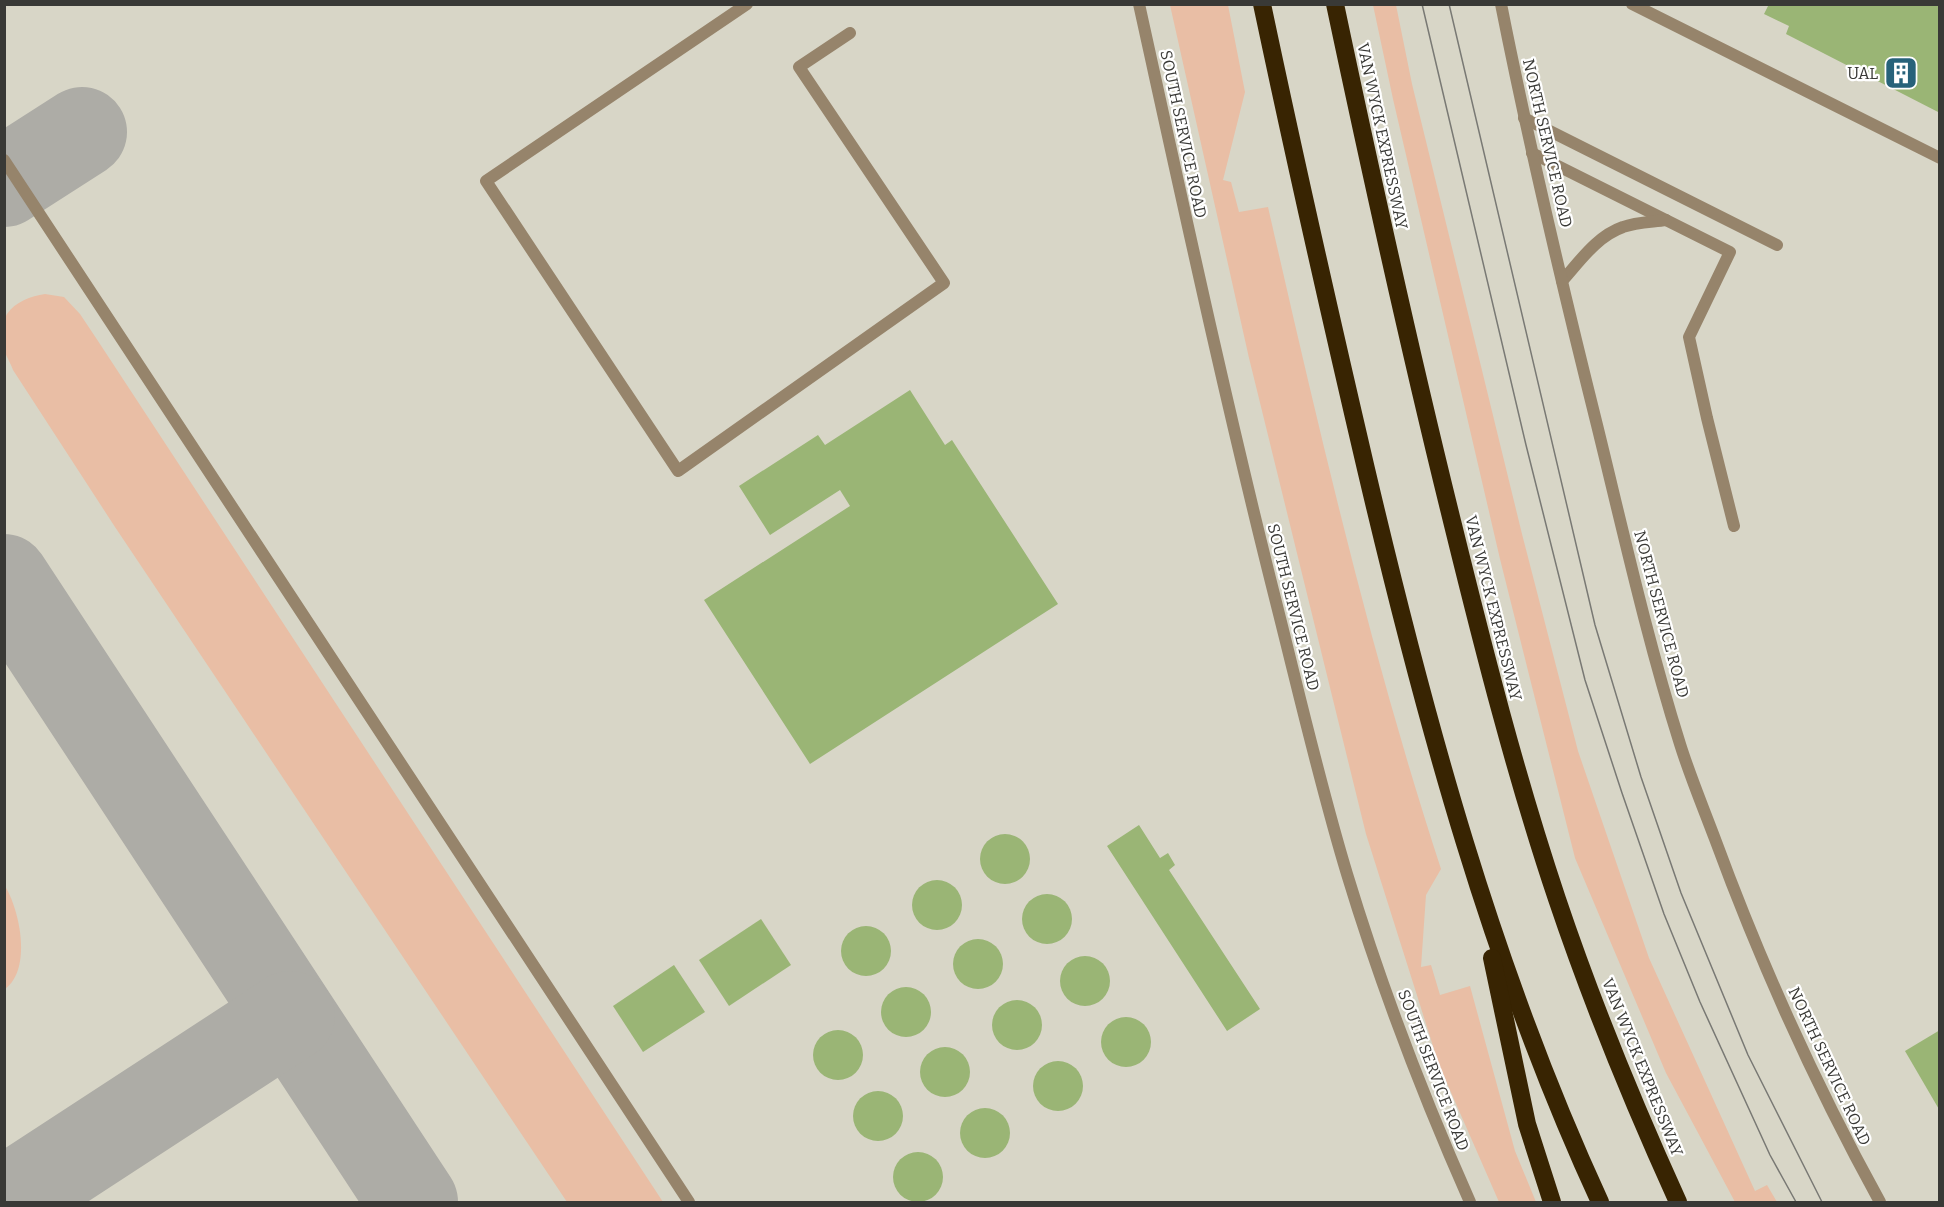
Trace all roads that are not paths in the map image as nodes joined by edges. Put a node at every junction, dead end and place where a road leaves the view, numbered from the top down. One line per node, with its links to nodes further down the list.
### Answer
1 (747, 4): 7 (street)
2 (1139, 4): 18 (street, SOUTH SERVICE ROAD)
3 (1262, 4): 16 (highway)
4 (1335, 4): 21 (highway, VAN WYCK EXPRESSWAY)
5 (1501, 4): 8 (street, NORTH SERVICE ROAD)
6 (1632, 4): 10 (street)
7 (850, 33)
8 (1524, 118): 9 (street, NORTH SERVICE ROAD); 13 (street)
9 (1532, 153): 12 (street); 14 (street, NORTH SERVICE ROAD)
10 (1940, 158)
11 (4, 160): 17 (street)
12 (1666, 220): 14 (street); 15 (street)
13 (1777, 245)
14 (1562, 281): 22 (street, NORTH SERVICE ROAD)
15 (1734, 526)
16 (1474, 877): 19 (highway); 20 (highway)
17 (689, 1203)
18 (1470, 1203)
19 (1552, 1203)
20 (1600, 1203)
21 (1678, 1203)
22 (1880, 1203)

